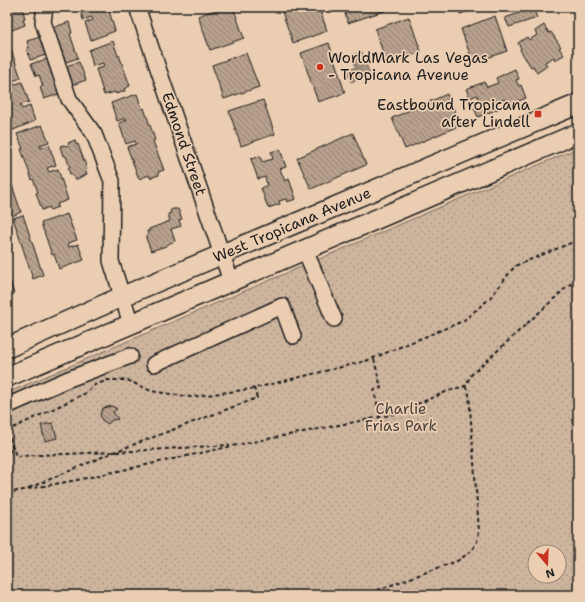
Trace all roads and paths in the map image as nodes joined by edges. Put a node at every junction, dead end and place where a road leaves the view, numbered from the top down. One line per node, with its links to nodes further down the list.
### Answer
1 (45, 7): 12 (street)
2 (137, 7): 9 (street, Edmond Street)
3 (578, 104): 5 (main road, West Tropicana Avenue)
4 (578, 133): 6 (main road, West Tropicana Avenue)
5 (398, 180): 6 (main road); 9 (main road, West Tropicana Avenue)
6 (409, 206): 8 (main road, West Tropicana Avenue)
7 (578, 240): 18 (path)
8 (305, 250): 11 (main road, West Tropicana Avenue); 13 (street)
9 (222, 256): 11 (street, Edmond Street); 12 (main road, West Tropicana Avenue)
10 (578, 281): 21 (path)
11 (231, 282): 14 (main road, West Tropicana Avenue)
12 (121, 297): 14 (street); 16 (main road, West Tropicana Avenue)
13 (334, 319)
14 (131, 324): 20 (main road, West Tropicana Avenue)
15 (294, 336): 19 (street)
16 (7, 348)
17 (130, 356): 23 (street)
18 (374, 358): 22 (path); 24 (path)
19 (154, 364)
20 (7, 377)
21 (465, 386): 24 (path); 33 (path)
22 (254, 388): 25 (path); 28 (path)
23 (7, 406)
24 (380, 417): 26 (path)
25 (7, 431): 27 (path)
26 (237, 445): 28 (path); 31 (path)
27 (12, 446): 28 (path); 29 (path)
28 (114, 452): 31 (path)
29 (7, 471)
30 (7, 488): 32 (path)
31 (24, 490): 32 (path)
32 (8, 493)
33 (364, 595)

